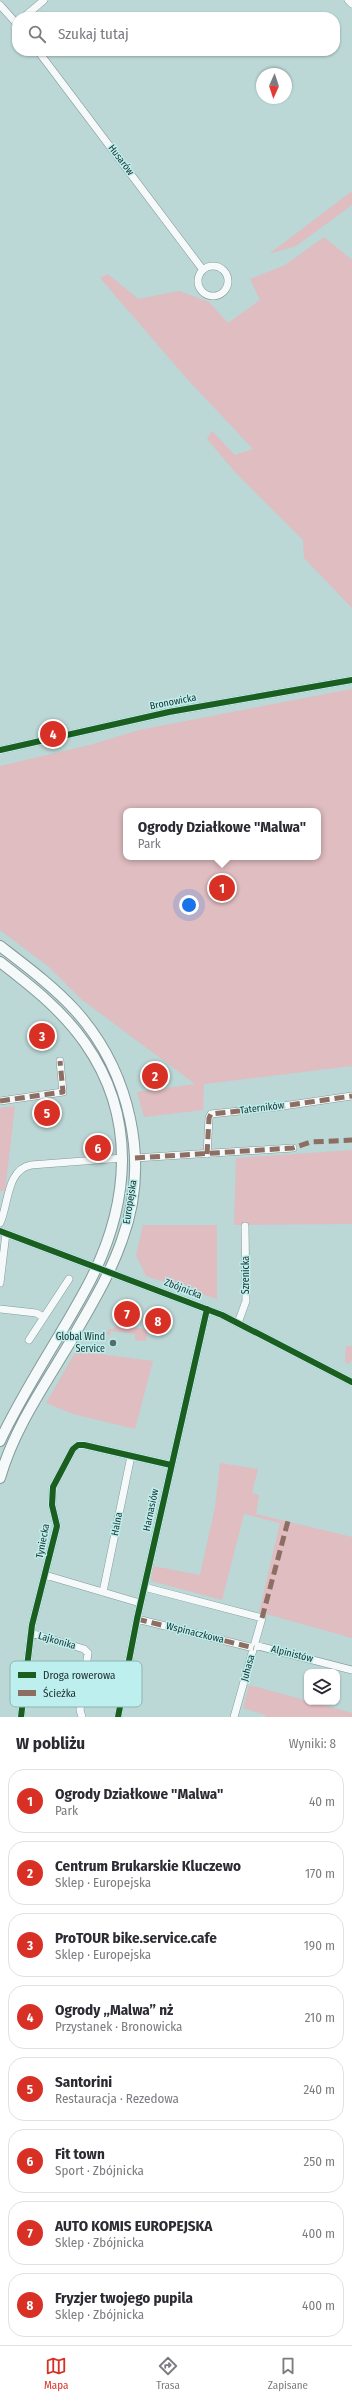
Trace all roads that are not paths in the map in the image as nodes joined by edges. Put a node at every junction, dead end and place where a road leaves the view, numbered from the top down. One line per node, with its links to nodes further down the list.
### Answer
1 (44, 0): 5 (street)
2 (348, 0): 3 (street)
3 (352, 4)
4 (0, 5): 6 (street)
5 (30, 12)
6 (12, 18)
7 (42, 56): 8 (street, Husarów)
8 (203, 270): 8 (street)
9 (352, 680): 10 (street, Bronowicka)
10 (0, 750)
11 (0, 946): 19 (main road, Europejska)
12 (0, 962): 18 (main road, Europejska)
13 (60, 1061): 15 (street)
14 (352, 1096): 17 (street, Taterników)
15 (0, 1101)
16 (293, 1148): 17 (street)
17 (207, 1154): 19 (street)
18 (123, 1158): 20 (street); 23 (main road, Europejska)
19 (135, 1158): 24 (main road, Europejska)
20 (0, 1223)
21 (245, 1226): 30 (street, Szrenicka)
22 (3, 1232): 23 (street, Zbójnicka); 26 (street, Zbójnicka)
23 (97, 1267): 24 (street, Zbójnicka); 33 (main road, Europejska)
24 (109, 1272): 28 (street, Zbójnicka); 36 (main road, Europejska)
25 (69, 1279): 29 (street)
26 (0, 1283)
27 (0, 1309): 29 (street)
28 (206, 1309): 30 (street, Zbójnicka); 35 (street, Harnasiów)
29 (44, 1317): 31 (street)
30 (238, 1323): 32 (street, Zbójnicka)
31 (29, 1340)
32 (352, 1382)
33 (0, 1441)
34 (130, 1456): 35 (street, Tyniecka); 37 (street, Tyniecka); 39 (street, Halna)
35 (171, 1465): 38 (street, Harnasiów)
36 (0, 1478)
37 (45, 1575): 39 (street); 42 (street, Tyniecka)
38 (144, 1587): 40 (street, Harnasiów); 43 (street, Juhasa)
39 (104, 1592): 40 (street)
40 (140, 1603): 41 (street, Harnasiów)
41 (137, 1619): 43 (street, Wspinaczkowa); 46 (street, Harnasiów)
42 (31, 1633): 44 (street, Tyniecka); 45 (street, Lajkonika)
43 (254, 1647): 47 (street, Alpinistów); 54 (street, Juhasa)
44 (28, 1661)
45 (87, 1661)
46 (129, 1661)
47 (352, 1670)
48 (22, 1707): 51 (street, Tyniecka)
49 (80, 1707): 52 (street, Lajkonika)
50 (120, 1707): 53 (street, Harnasiów)
51 (21, 1717)
52 (82, 1717)
53 (118, 1717)
54 (234, 1717)

